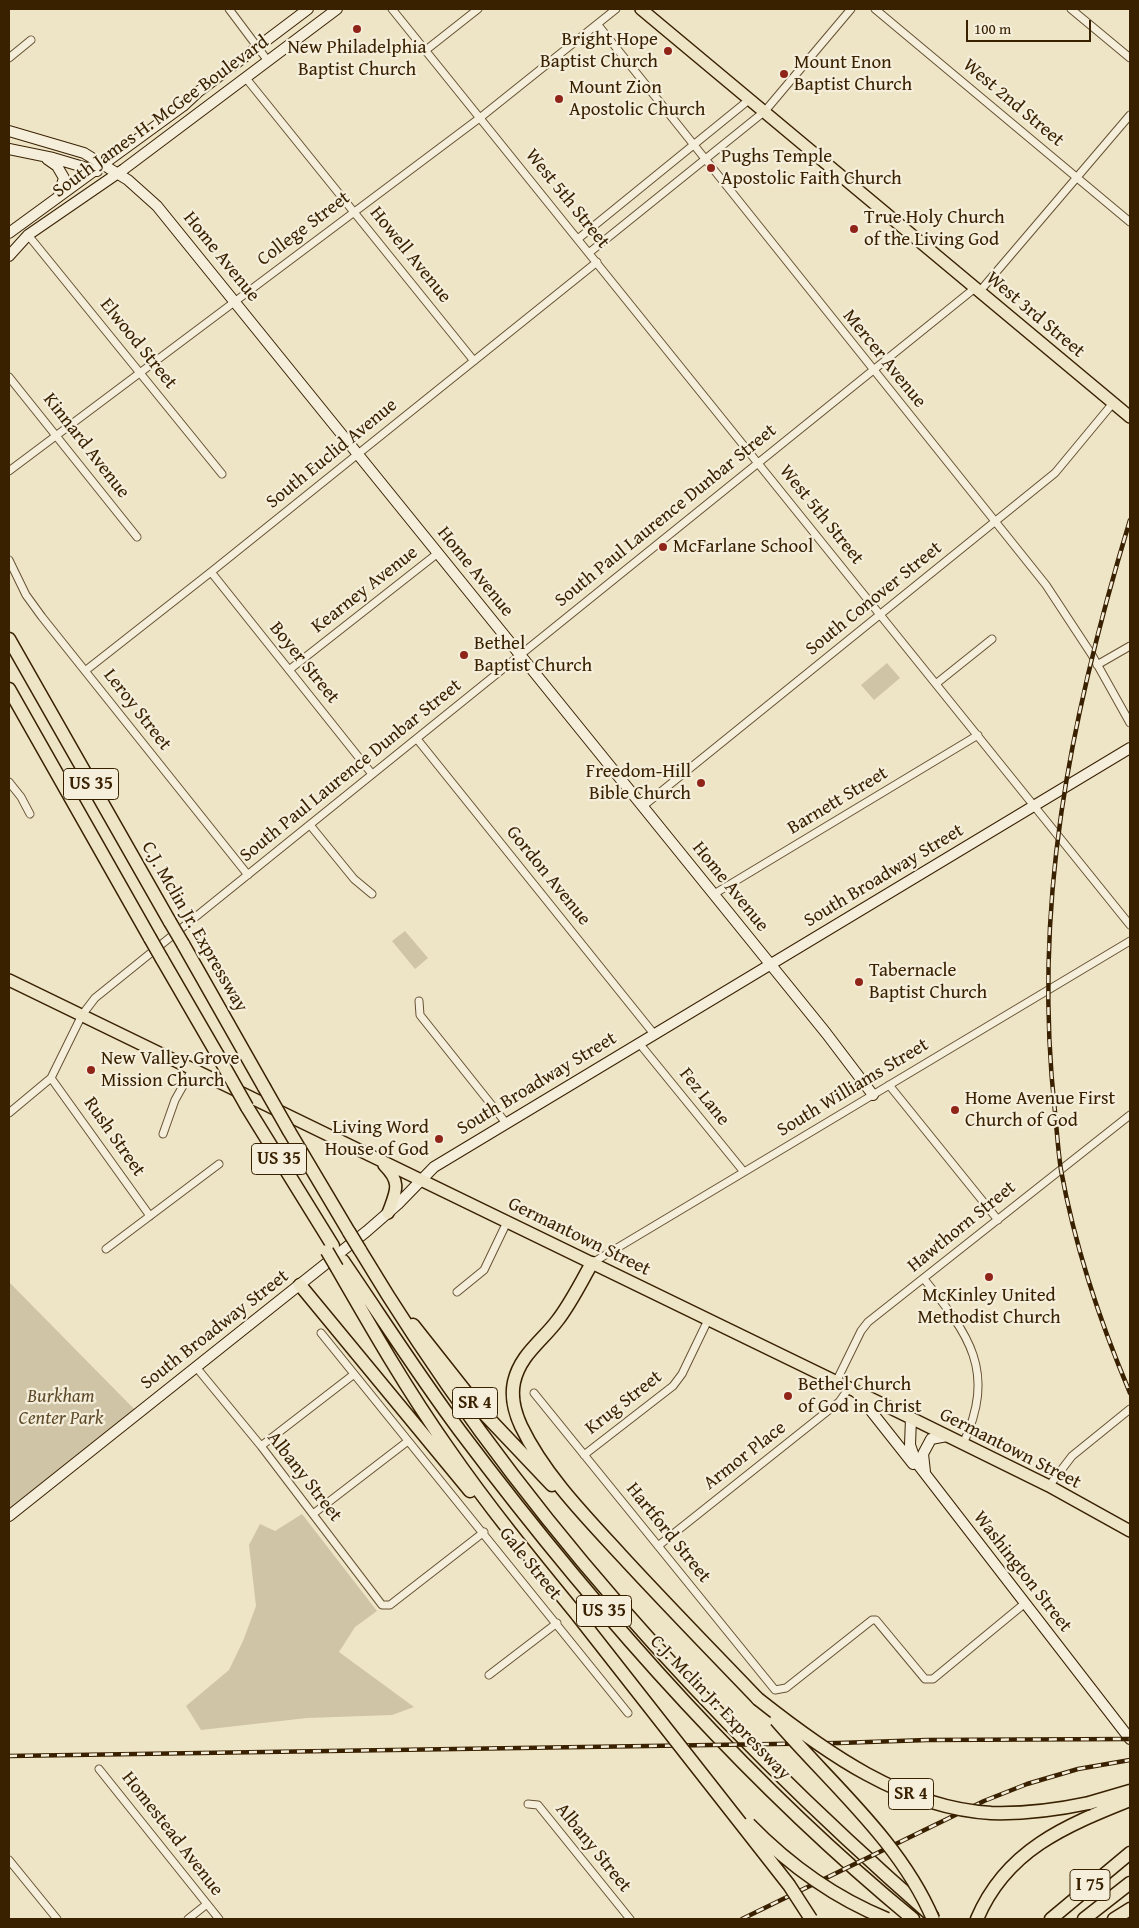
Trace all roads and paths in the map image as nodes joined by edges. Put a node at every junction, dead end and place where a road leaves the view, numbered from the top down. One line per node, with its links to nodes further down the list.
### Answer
1 (228, 9): 13 (street)
2 (308, 9): 13 (street, South James H. McGee Boulevard)
3 (337, 9): 17 (street, South James H. McGee Boulevard)
4 (392, 9): 14 (street, West 5th Street)
5 (478, 9): 14 (street)
6 (616, 9): 11 (street, College Street)
7 (641, 9): 19 (main road, West 3rd Street)
8 (851, 9): 20 (street)
9 (875, 9): 31 (street, West 2nd Street)
10 (1071, 9): 16 (street)
11 (598, 25): 22 (street, College Street); 24 (street, Mercer Avenue)
12 (31, 40): 15 (street)
13 (257, 47): 17 (street); 28 (street, South James H. McGee Boulevard)
14 (426, 50): 22 (street, West 5th Street)
15 (9, 58)
16 (1130, 58)
17 (268, 61): 18 (street, South James H. McGee Boulevard)
18 (245, 77): 30 (street, South James H. McGee Boulevard); 33 (street, Howell Avenue)
19 (750, 99): 20 (main road, West 3rd Street); 24 (street)
20 (765, 111): 27 (street); 41 (main road, West 3rd Street)
21 (1130, 114): 31 (street, South Paul Laurence Dunbar Street)
22 (480, 117): 33 (street, College Street); 37 (street, West 5th Street)
23 (9, 131): 28 (street, Home Avenue)
24 (693, 145): 27 (street, Mercer Avenue); 37 (street)
25 (9, 149): 26 (street)
26 (45, 157): 29 (street); 32 (street)
27 (705, 160): 38 (street); 44 (street, Mercer Avenue)
28 (102, 164): 29 (street, South James H. McGee Boulevard); 30 (street, Home Avenue)
29 (93, 171): 30 (street); 32 (street, South James H. McGee Boulevard)
30 (117, 173): 36 (street, South James H. McGee Boulevard); 42 (street, Home Avenue)
31 (1077, 177): 34 (street, West 2nd Street); 41 (street, South Paul Laurence Dunbar Street)
32 (59, 195): 35 (street, South James H. McGee Boulevard)
33 (354, 212): 42 (street, College Street); 43 (street, Howell Avenue)
34 (1130, 222)
35 (9, 233)
36 (28, 236): 39 (street, South James H. McGee Boulevard); 45 (street, Elwood Street)
37 (579, 238): 38 (street, West 5th Street)
38 (590, 252): 40 (street, West 5th Street)
39 (9, 256)
40 (597, 262): 43 (street, South Euclid Avenue); 51 (street, West 5th Street)
41 (977, 289): 44 (street, South Paul Laurence Dunbar Street); 47 (main road, West 3rd Street)
42 (235, 302): 45 (street, College Street); 50 (street, Home Avenue)
43 (474, 361): 50 (street, South Euclid Avenue)
44 (873, 370): 51 (street, South Paul Laurence Dunbar Street); 54 (street, Mercer Avenue)
45 (140, 374): 49 (street, College Street); 53 (street, Elwood Street)
46 (9, 376): 49 (street, Kinnard Avenue)
47 (1113, 403): 48 (main road, West 3rd Street); 54 (street, South Conover Street)
48 (1129, 414)
49 (57, 436): 52 (street, College Street); 55 (street, Kinnard Avenue)
50 (358, 454): 56 (street, Home Avenue); 58 (street, South Euclid Avenue)
51 (759, 463): 59 (street, West 5th Street); 63 (street, South Paul Laurence Dunbar Street)
52 (9, 471)
53 (222, 474)
54 (995, 522): 59 (street, South Conover Street); 64 (street, Mercer Avenue)
55 (136, 537)
56 (438, 553): 63 (street, Home Avenue); 65 (street, Kearney Avenue)
57 (9, 560): 66 (street, Leroy Street)
58 (211, 572): 65 (street, Boyer Street); 66 (street, South Euclid Avenue)
59 (880, 614): 67 (street, West 5th Street); 76 (street, South Conover Street)
60 (992, 639): 67 (street)
61 (10, 640): 109 (highway, C.J. Mclin Jr. Expressway / US 35, bridge)
62 (1130, 646): 64 (street)
63 (520, 654): 71 (street, South Paul Laurence Dunbar Street); 76 (street, Home Avenue)
64 (1097, 665): 69 (street, Mercer Avenue)
65 (289, 670): 73 (street, Boyer Street)
66 (85, 671): 79 (street, Leroy Street)
67 (937, 683): 70 (street, West 5th Street)
68 (9, 689): 108 (highway, US 35, bridge)
69 (1130, 723)
70 (978, 735): 75 (street, West 5th Street); 81 (street, Barnett Street)
71 (417, 739): 73 (street, South Paul Laurence Dunbar Street); 88 (street, Gordon Avenue)
72 (1130, 748): 75 (street, South Broadway Street)
73 (372, 774): 78 (street, South Paul Laurence Dunbar Street)
74 (9, 782): 77 (street)
75 (1035, 806): 82 (street, West 5th Street); 84 (street, South Broadway Street)
76 (642, 807): 81 (street, Home Avenue)
77 (30, 814)
78 (310, 825): 79 (street, South Paul Laurence Dunbar Street); 80 (street)
79 (248, 875): 87 (street, South Paul Laurence Dunbar Street)
80 (372, 894)
81 (714, 894): 84 (street, Home Avenue)
82 (1130, 925)
83 (1130, 941): 92 (street, South Williams Street)
84 (770, 964): 88 (street, South Broadway Street); 93 (street, Home Avenue)
85 (9, 980): 87 (main road, Germantown Street)
86 (419, 1002): 96 (street)
87 (82, 1015): 90 (main road, Germantown Street); 91 (street, South Paul Laurence Dunbar Street)
88 (654, 1034): 89 (street, South Broadway Street)
89 (639, 1043): 96 (street, South Broadway Street); 100 (street, Fez Lane)
90 (193, 1068): 97 (street); 98 (main road, Germantown Street)
91 (51, 1078): 94 (street, South Paul Laurence Dunbar Street); 103 (street, Rush Street)
92 (889, 1085): 93 (street, South Williams Street); 104 (street)
93 (873, 1095): 100 (street, South Williams Street)
94 (9, 1113)
95 (1130, 1115): 104 (street, Hawthorn Street)
96 (506, 1123): 101 (street, South Broadway Street)
97 (163, 1134)
98 (381, 1162): 101 (main road, Germantown Street); 102 (main road)
99 (219, 1164): 103 (street)
100 (744, 1172): 107 (street, South Williams Street)
101 (422, 1181): 102 (street, South Broadway Street); 105 (main road, Germantown Street)
102 (388, 1212): 111 (street, South Broadway Street)
103 (150, 1216): 106 (street)
104 (998, 1220): 110 (street, Hawthorn Street)
105 (507, 1222): 107 (main road, Germantown Street); 112 (street)
106 (106, 1249)
107 (592, 1263): 113 (main road, Germantown Street); 132 (highway)
108 (340, 1265): 133 (highway, SR 4); 160 (highway, C.J. Mclin Jr. Expressway / US 35)
109 (376, 1277): 132 (highway, SR 4); 161 (highway, C.J. Mclin Jr. Expressway / US 35)
110 (924, 1278): 117 (street, Hawthorn Street); 124 (street)
111 (300, 1285): 115 (street, South Broadway Street); 133 (highway)
112 (457, 1292)
113 (708, 1320): 117 (main road, Germantown Street); 126 (street, Krug Street)
114 (321, 1333): 116 (street)
115 (196, 1367): 125 (street, Albany Street); 131 (street, South Broadway Street)
116 (353, 1375): 123 (street); 125 (street)
117 (836, 1382): 118 (main road, Germantown Street)
118 (853, 1390): 121 (main road, Germantown Street); 129 (street); 136 (street, Armor Place)
119 (534, 1393): 126 (street, Hartford Street)
120 (1130, 1409): 128 (street)
121 (911, 1418): 122 (main road, Germantown Street); 127 (street, Washington Street)
122 (947, 1436): 124 (main road, Germantown Street); 127 (street)
123 (408, 1441): 130 (street); 135 (street, Gale Street)
124 (963, 1444): 128 (main road, Germantown Street)
125 (260, 1446): 130 (street, Albany Street)
126 (584, 1455): 136 (street, Hartford Street)
127 (928, 1479): 129 (street, Washington Street)
128 (1049, 1486): 134 (main road, Germantown Street)
129 (935, 1489): 137 (street, Washington Street)
130 (313, 1514): 135 (street, Albany Street)
131 (9, 1516)
132 (587, 1518): 140 (highway, SR 4)
133 (503, 1523): 144 (highway, SR 4, bridge)
134 (1130, 1531)
135 (484, 1532): 138 (street, Gale Street)
136 (658, 1546): 137 (street, Hartford Street)
137 (1024, 1604): 142 (street, Washington Street)
138 (557, 1623): 139 (street); 141 (street, Gale Street)
139 (489, 1675)
140 (758, 1699): 148 (highway, SR 4, bridge); 161 (highway, bridge)
141 (628, 1713)
142 (1130, 1739)
143 (99, 1769): 152 (street, Homestead Avenue)
144 (712, 1786): 158 (highway, bridge); 159 (highway, SR 4, bridge)
145 (1130, 1792): 148 (highway, SR 4)
146 (1130, 1800): 148 (highway)
147 (528, 1804): 157 (street, Albany Street)
148 (1091, 1809): 162 (highway)
149 (1130, 1853): 163 (highway, I 75)
150 (9, 1860): 154 (street)
151 (1130, 1882): 164 (highway, I 75)
152 (207, 1904): 155 (street); 156 (street, Homestead Avenue)
153 (1130, 1909): 165 (highway)
154 (57, 1919)
155 (188, 1919)
156 (219, 1919)
157 (630, 1919)
158 (811, 1919)
159 (887, 1919)
160 (913, 1919)
161 (934, 1919)
162 (977, 1919)
163 (1051, 1919)
164 (1084, 1919)
165 (1114, 1919)

